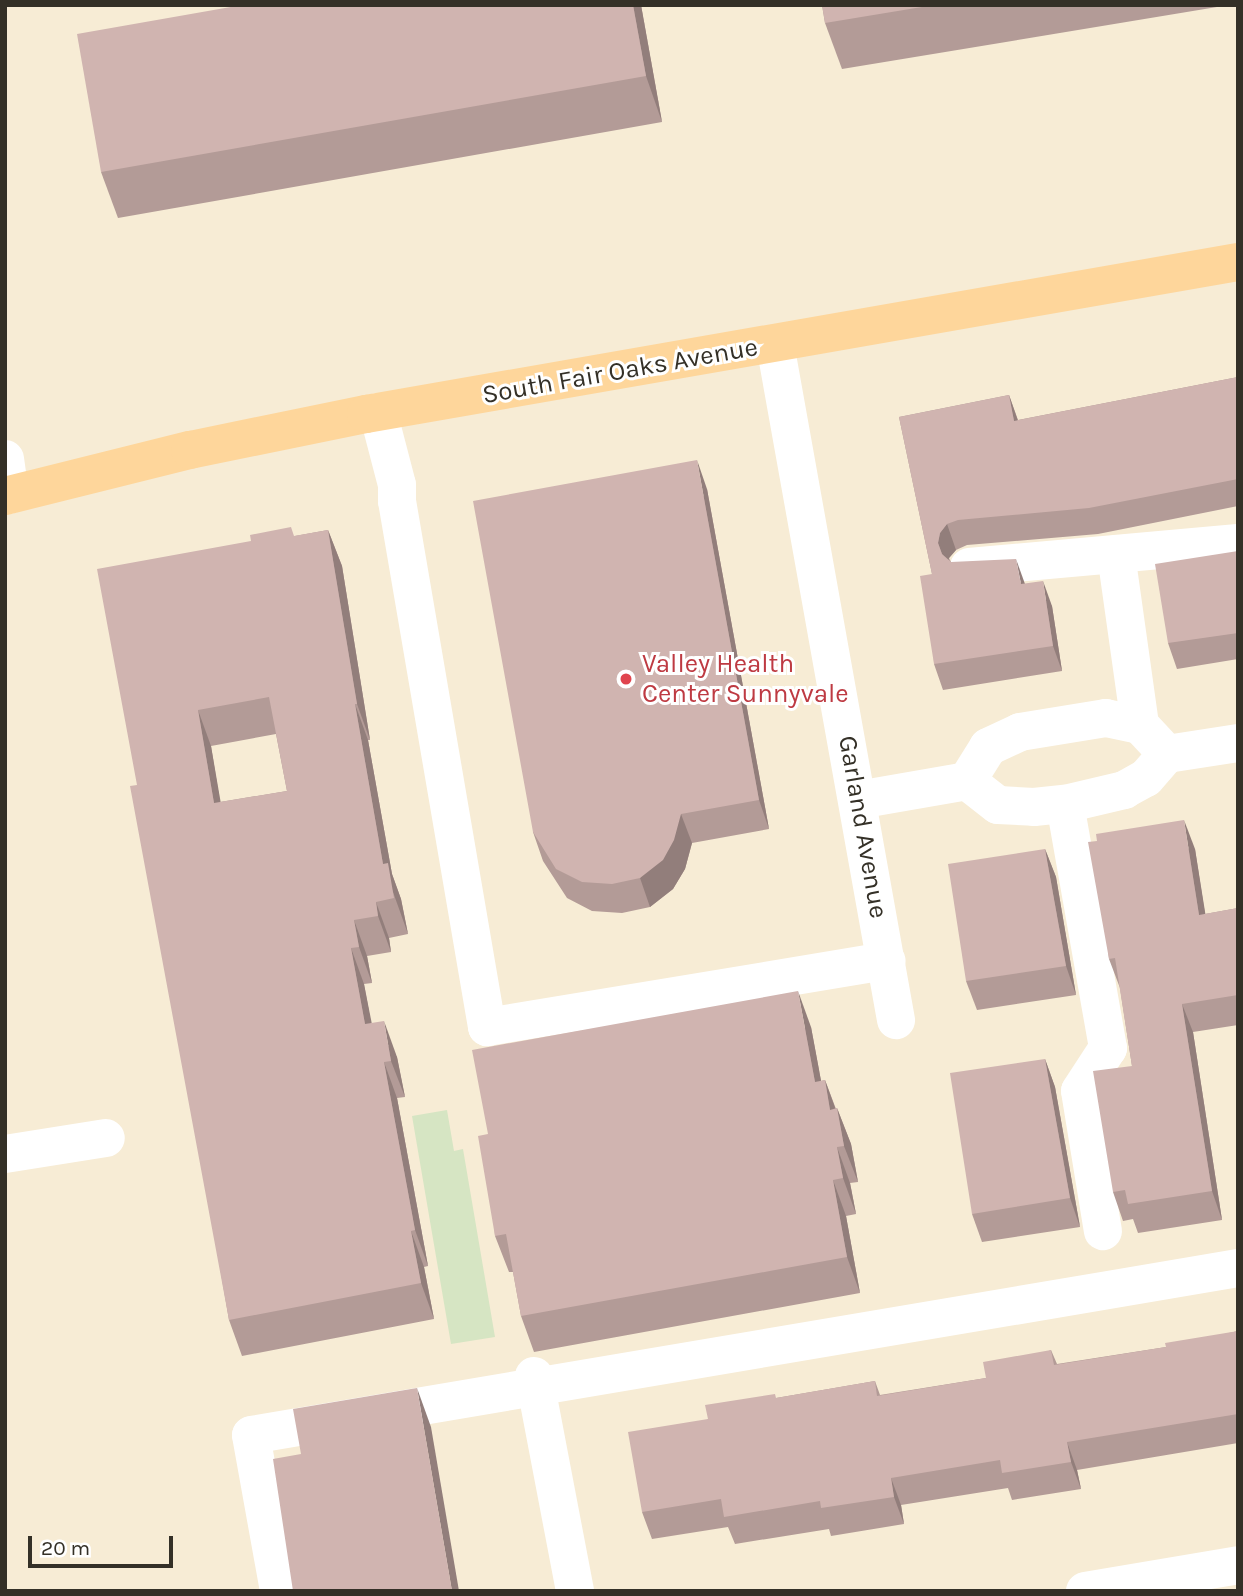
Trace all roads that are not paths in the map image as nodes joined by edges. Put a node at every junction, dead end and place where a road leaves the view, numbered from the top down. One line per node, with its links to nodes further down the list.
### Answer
1 (1238, 262): 2 (main road, South Fair Oaks Avenue)
2 (775, 344): 3 (main road, South Fair Oaks Avenue); 12 (street, Garland Avenue)
3 (378, 412): 4 (main road, South Fair Oaks Avenue); 14 (street)
4 (7, 484)
5 (1238, 543): 6 (street)
6 (1116, 554): 7 (street); 8 (street)
7 (969, 567)
8 (1140, 725): 10 (street); 11 (street)
9 (1238, 743): 10 (street)
10 (1167, 754): 13 (street)
11 (967, 781): 12 (street); 13 (street)
12 (858, 800): 14 (street, Garland Avenue)
13 (1065, 804): 18 (street)
14 (887, 961): 15 (street, Garland Avenue)
15 (896, 1020)
16 (106, 1138): 17 (street)
17 (5, 1154)
18 (1103, 1231)
19 (1238, 1268): 20 (street)
20 (536, 1382): 22 (street); 23 (street)
21 (1238, 1565): 24 (street)
22 (279, 1591)
23 (575, 1591)
24 (1084, 1591)

